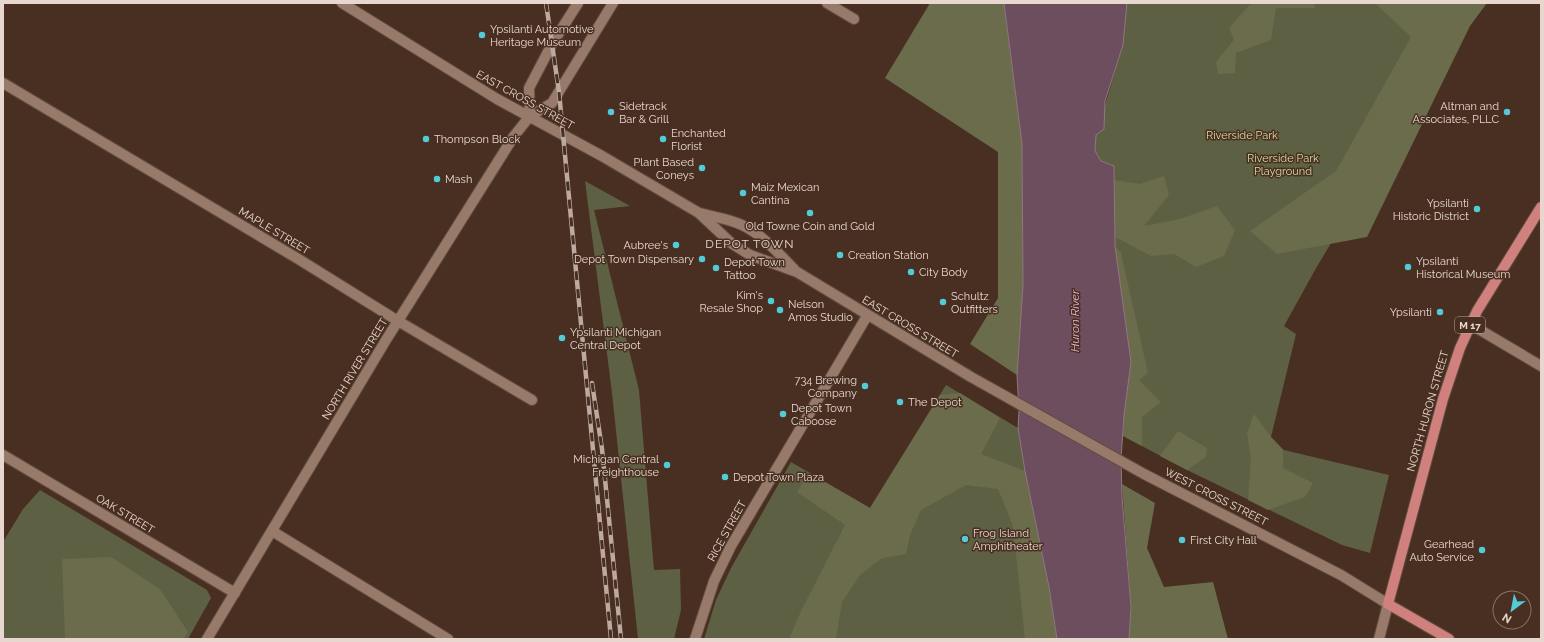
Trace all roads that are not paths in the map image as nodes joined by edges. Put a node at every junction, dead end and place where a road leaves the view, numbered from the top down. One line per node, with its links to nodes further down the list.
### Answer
1 (342, 3): 7 (street, EAST CROSS STREET)
2 (578, 3): 7 (street)
3 (613, 3): 7 (street, NORTH RIVER STREET)
4 (827, 3): 5 (street)
5 (854, 19)
6 (3, 83): 12 (street, MAPLE STREET)
7 (530, 116): 9 (street, EAST CROSS STREET); 12 (street, NORTH RIVER STREET)
8 (1541, 207): 13 (main road, NORTH HURON STREET / M 17)
9 (699, 213): 10 (street, EAST CROSS STREET); 10 (street, EAST CROSS STREET)
10 (797, 272): 11 (street, EAST CROSS STREET)
11 (867, 316): 15 (street, EAST CROSS STREET); 23 (street, RICE STREET)
12 (398, 321): 16 (street, MAPLE STREET); 18 (street, NORTH RIVER STREET)
13 (1470, 324): 14 (street); 20 (main road, NORTH HURON STREET / M 17)
14 (1541, 366)
15 (971, 377): 20 (street, WEST CROSS STREET)
16 (532, 400)
17 (3, 455): 19 (street, OAK STREET)
18 (272, 531): 19 (street, NORTH RIVER STREET); 22 (street)
19 (235, 593): 21 (street, NORTH RIVER STREET)
20 (1388, 604): 24 (street, NORTH HURON STREET); 25 (main road, WEST CROSS STREET)
21 (207, 639)
22 (448, 639)
23 (695, 639)
24 (1379, 639)
25 (1449, 639)

